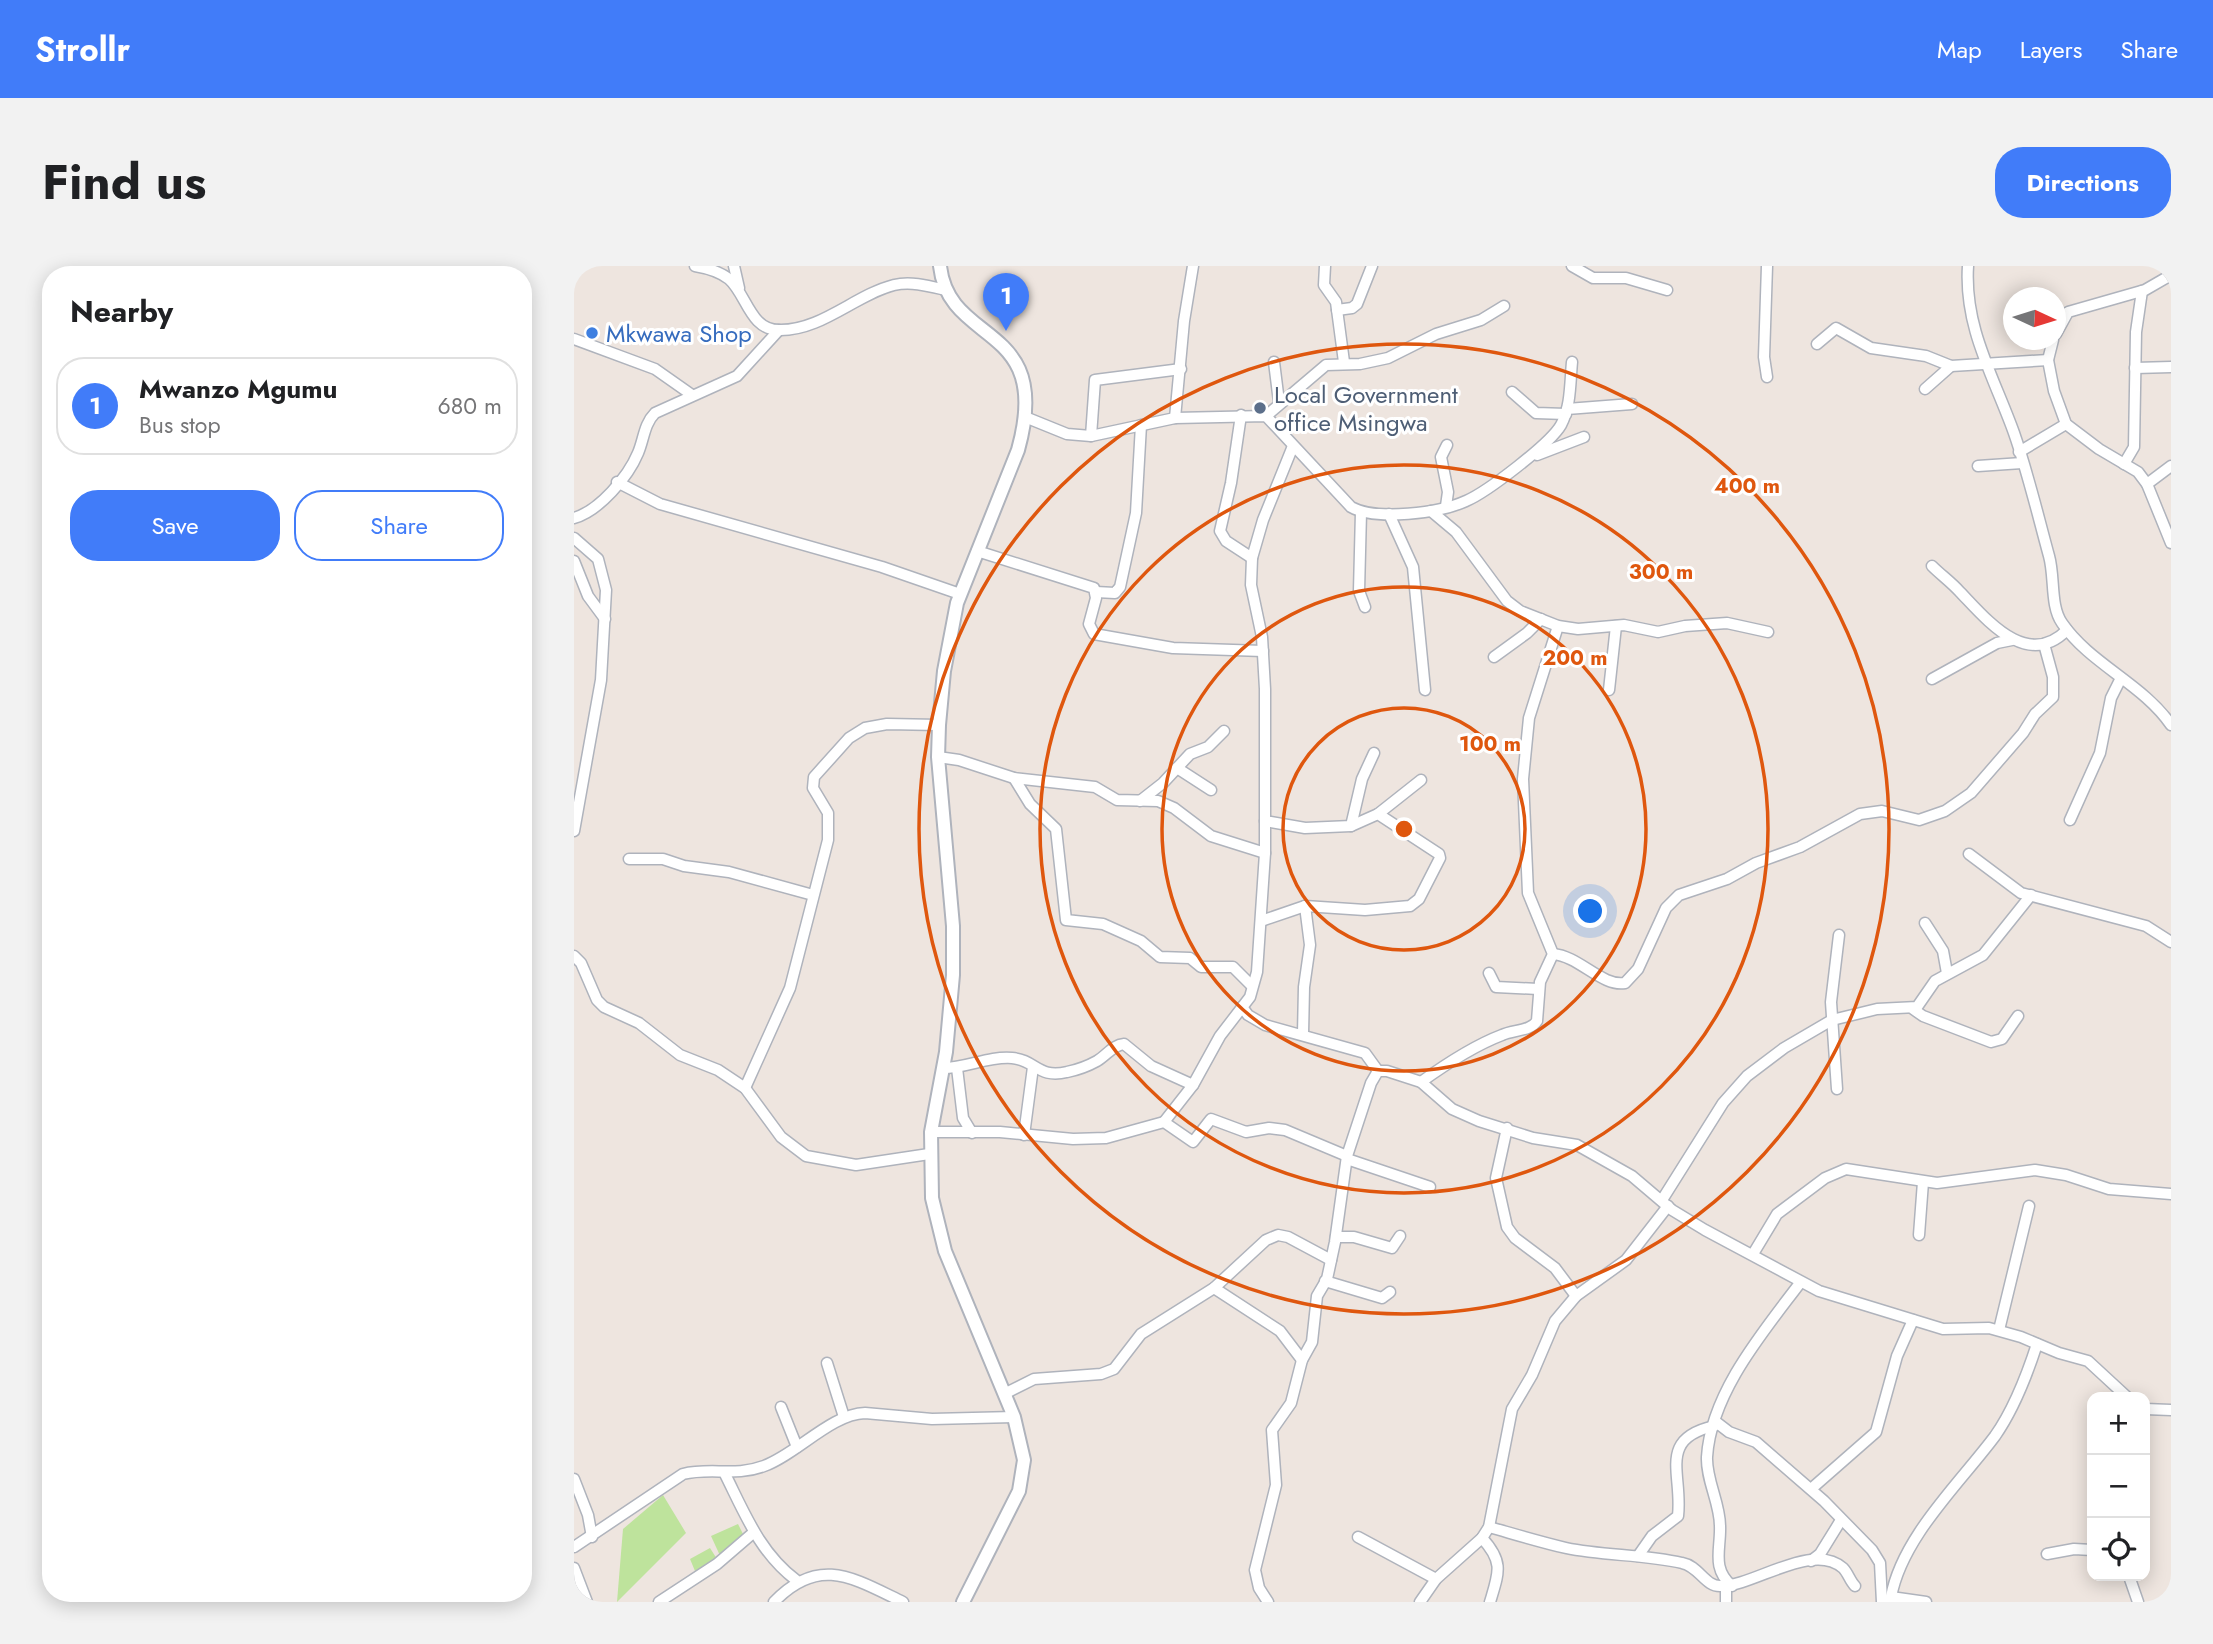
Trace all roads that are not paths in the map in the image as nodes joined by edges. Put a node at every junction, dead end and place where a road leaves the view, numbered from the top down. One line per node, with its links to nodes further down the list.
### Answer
1 (695, 266): 15 (street)
2 (734, 266): 15 (street)
3 (940, 266): 12 (street)
4 (1193, 266): 31 (street)
5 (1325, 266): 17 (street)
6 (1373, 266): 17 (street)
7 (1572, 266): 13 (street)
8 (1767, 266): 32 (street)
9 (1956, 266): 10 (street)
10 (1968, 267): 28 (street)
11 (2171, 275): 14 (street)
12 (946, 290): 19 (street); 41 (street)
13 (1667, 290)
14 (2142, 291): 18 (street); 30 (street)
15 (740, 292): 19 (street)
16 (1504, 306): 25 (street)
17 (1337, 310): 25 (street)
18 (2066, 316)
19 (779, 330): 35 (street)
20 (574, 340): 35 (street)
21 (1817, 344): 27 (street)
22 (2050, 350): 23 (street)
23 (2048, 360): 28 (street); 43 (street)
24 (1274, 362): 36 (street)
25 (1344, 362): 36 (street)
26 (1572, 362): 38 (street)
27 (1951, 366): 28 (street); 33 (street)
28 (1987, 366): 49 (street)
29 (2171, 367): 30 (street)
30 (2135, 368): 52 (street)
31 (1181, 369): 42 (street); 45 (street)
32 (1767, 377)
33 (1925, 389)
34 (1513, 392): 38 (street)
35 (692, 395): 55 (street)
36 (1279, 402): 40 (street)
37 (1632, 404): 38 (street)
38 (1566, 411): 50 (street)
39 (1241, 415): 40 (street); 42 (street); 65 (street)
40 (1266, 416): 48 (street)
41 (1025, 417): 45 (street); 64 (street)
42 (1175, 418): 44 (street)
43 (2066, 424): 49 (street); 52 (street)
44 (1140, 425): 45 (street); 68 (street)
45 (1091, 436)
46 (1584, 437): 50 (street)
47 (1447, 445): 57 (street)
48 (1293, 446): 59 (street); 65 (street)
49 (2019, 452): 51 (street)
50 (1530, 457): 57 (street)
51 (2022, 463): 53 (street); 75 (street)
52 (2124, 464): 56 (street)
53 (1978, 466)
54 (2171, 466): 56 (street)
55 (617, 482): 61 (street); 69 (street)
56 (2147, 484): 63 (street)
57 (1446, 506): 58 (street)
58 (1431, 511): 60 (street); 72 (street)
59 (1361, 512): 60 (street); 70 (street)
60 (1389, 514): 83 (street)
61 (574, 518)
62 (574, 538): 71 (street)
63 (2171, 543)
64 (977, 551): 68 (street); 69 (street)
65 (1252, 558): 79 (street)
66 (574, 561): 71 (street)
67 (1932, 566): 77 (street)
68 (1096, 592): 79 (street)
69 (960, 594): 85 (street)
70 (1365, 607)
71 (605, 619): 99 (street)
72 (1541, 619): 73 (street); 80 (street)
73 (1558, 626): 74 (street); 110 (street)
74 (1616, 626): 76 (street); 84 (street)
75 (2067, 630): 78 (street); 81 (street)
76 (1769, 632)
77 (2012, 639): 78 (street); 82 (street)
78 (2044, 644): 110 (street)
79 (1263, 651): 97 (street)
80 (1494, 657)
81 (2121, 678): 86 (street); 96 (street)
82 (1932, 679)
83 (1425, 690)
84 (1609, 690)
85 (939, 725): 89 (street); 103 (street)
86 (2171, 725)
87 (1224, 731): 90 (street)
88 (1374, 752): 98 (street)
89 (938, 757): 91 (street); 122 (street)
90 (1177, 768): 93 (street); 94 (street)
91 (1014, 778): 94 (street); 114 (street)
92 (1421, 780): 95 (street)
93 (1212, 790)
94 (1140, 801): 100 (street)
95 (1378, 814): 98 (street); 105 (street)
96 (2070, 820)
97 (1265, 821): 98 (street); 100 (street)
98 (1351, 826)
99 (574, 831)
100 (1265, 853): 106 (street)
101 (1969, 854): 104 (street)
102 (629, 859): 103 (street)
103 (813, 895): 127 (street)
104 (2031, 895): 109 (street); 113 (street)
105 (1305, 906): 106 (street); 120 (street)
106 (1261, 921): 114 (street)
107 (1925, 923): 113 (street)
108 (1839, 934): 119 (street)
109 (2171, 942)
110 (1553, 954): 115 (street)
111 (574, 956): 127 (street)
112 (1489, 973): 115 (street)
113 (1947, 973): 117 (street)
114 (1252, 986): 116 (street)
115 (1538, 989): 125 (street)
116 (1242, 1007): 120 (street); 126 (street)
117 (1913, 1009): 118 (street); 119 (street)
118 (2018, 1016)
119 (1832, 1020): 128 (street); 139 (street)
120 (1303, 1034): 124 (street)
121 (1033, 1067): 123 (street); 126 (street); 133 (street)
122 (943, 1068): 123 (street); 131 (street)
123 (957, 1068): 132 (street)
124 (1378, 1072): 125 (street); 135 (street)
125 (1421, 1082): 130 (street)
126 (1193, 1085): 129 (street)
127 (745, 1088): 134 (street)
128 (1837, 1089)
129 (1164, 1122): 133 (street); 135 (street)
130 (1507, 1128): 139 (street); 150 (street)
131 (931, 1132): 132 (street); 134 (street)
132 (972, 1133): 133 (street)
133 (1024, 1135)
134 (929, 1154): 157 (street)
135 (1347, 1158): 137 (street); 143 (street)
136 (1923, 1182): 138 (street); 141 (street); 144 (street)
137 (1430, 1187)
138 (2171, 1194)
139 (1665, 1203): 144 (street); 150 (street)
140 (2029, 1206): 152 (street)
141 (1919, 1235)
142 (1400, 1236): 143 (street)
143 (1336, 1237): 145 (street)
144 (1754, 1254): 147 (street)
145 (1331, 1260): 146 (street); 148 (street)
146 (1325, 1281): 149 (street); 154 (street)
147 (1800, 1283): 151 (street); 163 (street)
148 (1214, 1288): 154 (street); 157 (street)
149 (1390, 1292)
150 (1576, 1296): 169 (street)
151 (1913, 1320): 152 (street); 167 (street)
152 (2000, 1330): 153 (street)
153 (2037, 1344): 156 (street); 185 (street)
154 (1302, 1360): 191 (street)
155 (827, 1363): 161 (street)
156 (2118, 1392)
157 (1006, 1393): 162 (street)
158 (781, 1407): 164 (street)
159 (2150, 1409): 160 (street)
160 (2171, 1410)
161 (844, 1417): 162 (street); 164 (street)
162 (1014, 1417): 190 (street)
163 (1715, 1424): 167 (street); 177 (street); 183 (street)
164 (797, 1447): 165 (street)
165 (725, 1474): 170 (street); 171 (street)
166 (574, 1479): 171 (street)
167 (1811, 1489): 168 (street)
168 (1840, 1520): 178 (street); 185 (street)
169 (1489, 1527): 173 (street); 177 (street)
170 (753, 1534): 181 (street); 187 (street)
171 (592, 1537): 174 (street)
172 (1358, 1537): 180 (street)
173 (1482, 1538): 180 (street); 193 (street)
174 (574, 1546)
175 (2087, 1550): 176 (street)
176 (2047, 1553)
177 (1638, 1556): 183 (street)
178 (1811, 1561): 183 (street); 184 (street)
179 (574, 1568): 186 (street)
180 (1436, 1579): 192 (street)
181 (796, 1580): 188 (street); 189 (street)
182 (2131, 1581): 196 (street)
183 (1729, 1586): 194 (street)
184 (1855, 1586)
185 (1886, 1600): 195 (street)
186 (587, 1602)
187 (659, 1602)
188 (774, 1602)
189 (903, 1602)
190 (963, 1602)
191 (1268, 1602)
192 (1420, 1602)
193 (1490, 1602)
194 (1726, 1602)
195 (1926, 1602)
196 (2138, 1602)

